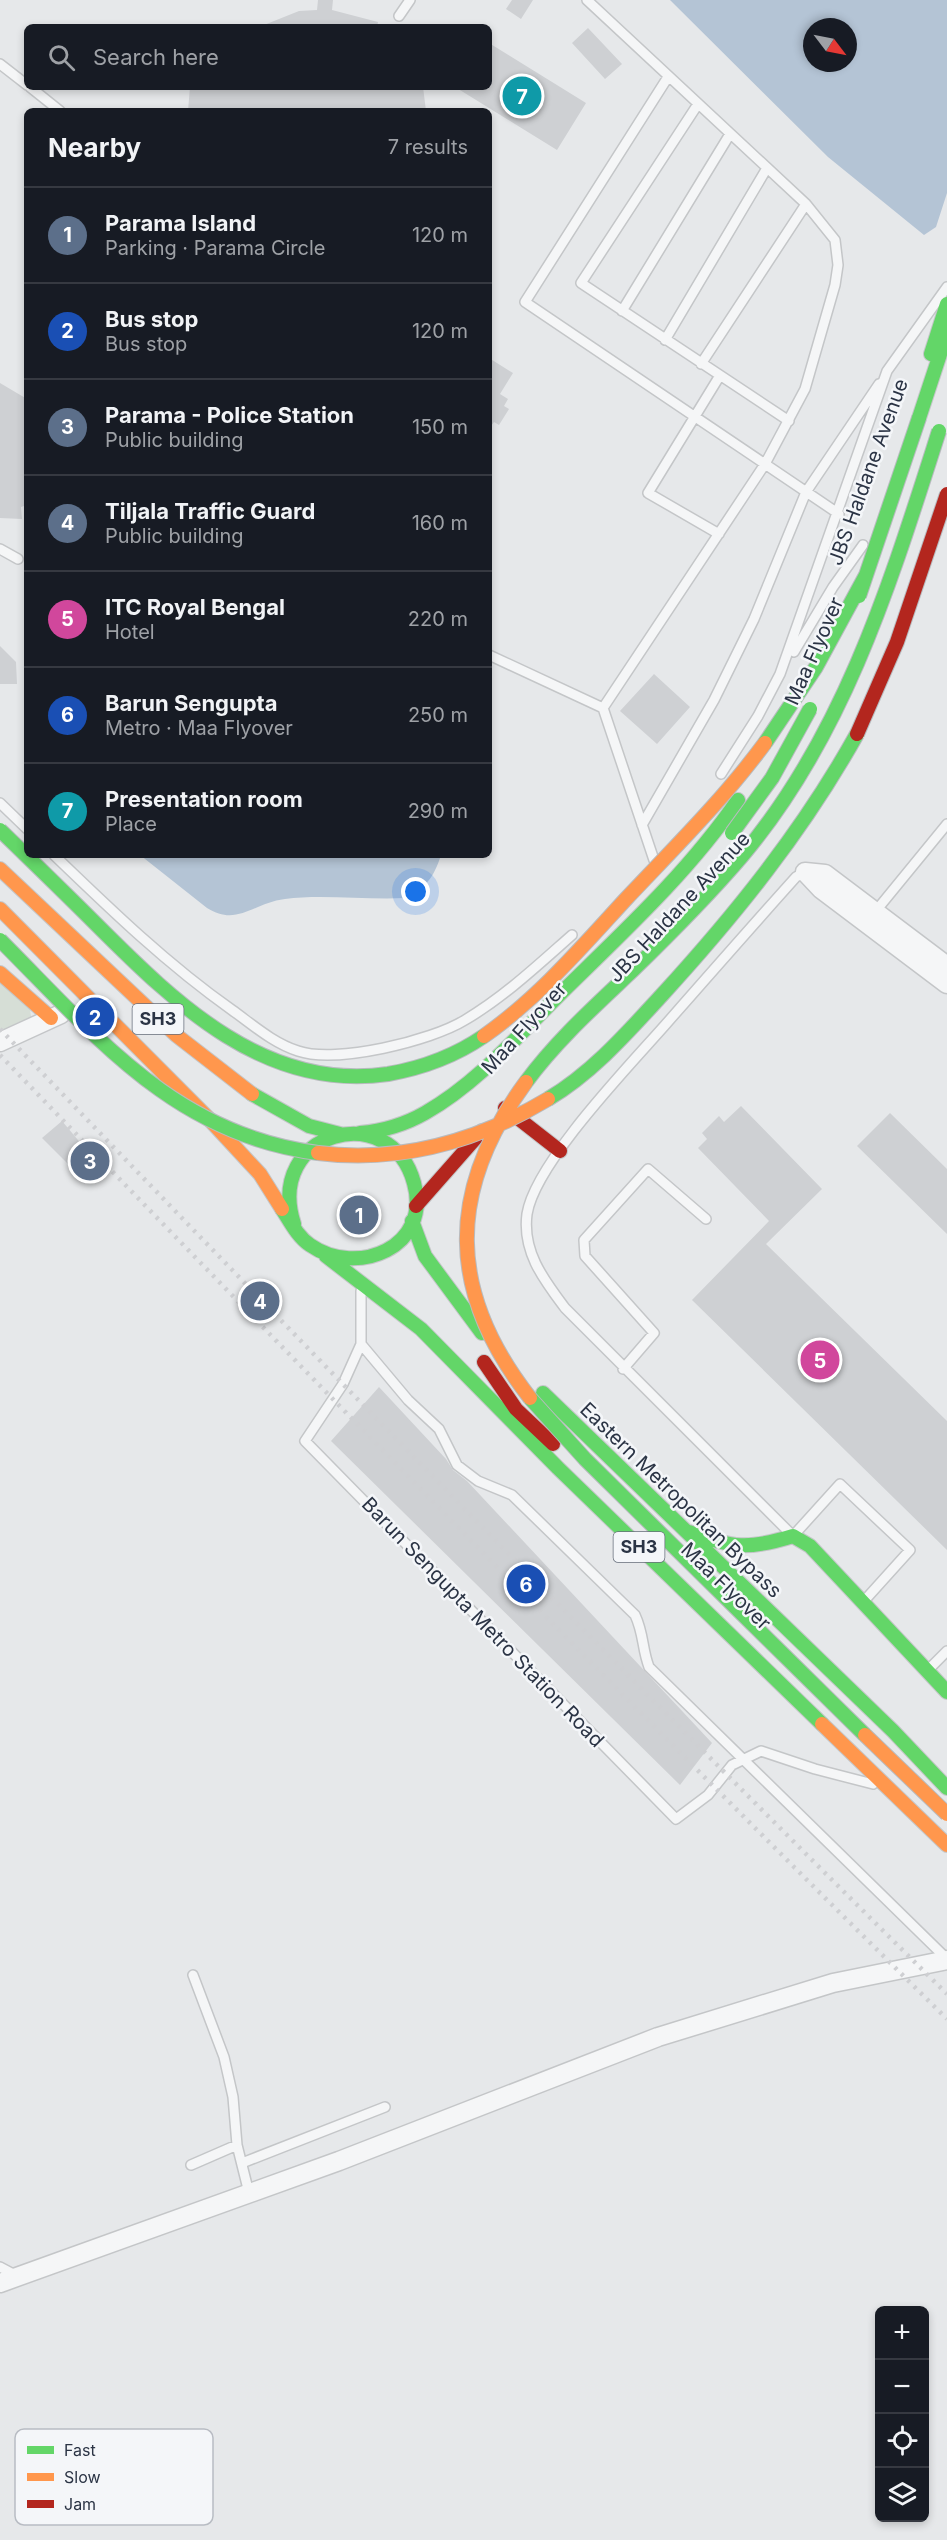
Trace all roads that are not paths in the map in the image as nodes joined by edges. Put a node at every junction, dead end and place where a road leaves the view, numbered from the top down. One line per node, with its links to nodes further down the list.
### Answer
1 (410, 0): 3 (lane)
2 (586, 0): 5 (lane)
3 (399, 16)
4 (0, 64): 6 (lane)
5 (668, 76): 8 (lane); 22 (lane)
6 (24, 83)
7 (33, 90): 9 (lane)
8 (698, 104): 10 (lane); 15 (lane)
9 (56, 108)
10 (730, 134): 11 (lane); 15 (lane)
11 (767, 168): 12 (lane); 17 (lane)
12 (806, 204): 18 (lane); 23 (lane)
13 (947, 287): 19 (lane)
14 (947, 304): 30 (main road, JBS Haldane Avenue)
15 (622, 311): 17 (lane)
16 (947, 333): 33 (main road, Maa Flyover, bridge)
17 (665, 340): 18 (lane)
18 (701, 364): 20 (lane)
19 (888, 371): 26 (lane); 28 (lane)
20 (719, 377): 22 (lane); 23 (lane)
21 (944, 414): 95 (main road, Maa Flyover, bridge)
22 (696, 416): 25 (lane); 29 (lane)
23 (789, 422): 25 (lane)
24 (947, 447): 71 (main road, JBS Haldane Avenue)
25 (765, 464): 26 (lane); 29 (lane)
26 (806, 492): 28 (lane); 43 (lane)
27 (947, 494): 63 (main road, bridge)
28 (839, 514): 35 (lane)
29 (719, 534): 38 (lane)
30 (869, 535): 35 (lane); 55 (main road, JBS Haldane Avenue)
31 (0, 549): 32 (lane)
32 (18, 559)
33 (866, 575): 36 (main road, Maa Flyover, bridge); 48 (main road, bridge)
34 (492, 656): 38 (lane)
35 (780, 675): 39 (lane)
36 (826, 678)
37 (817, 697): 57 (main road, Maa Flyover, bridge)
38 (603, 708): 43 (lane)
39 (715, 784)
40 (0, 803): 44 (lane)
41 (702, 803): 50 (lane)
42 (947, 824): 60 (lane)
43 (642, 825): 50 (lane)
44 (24, 826)
45 (0, 830): 46 (main road, bridge)
46 (24, 853)
47 (771, 853): 51 (lane)
48 (29, 858)
49 (57, 858): 59 (lane)
50 (653, 859): 55 (lane); 56 (lane)
51 (797, 868): 60 (street); 66 (street); 75 (lane)
52 (4, 874): 53 (lane); 74 (main road, SH3)
53 (31, 885)
54 (43, 888): 59 (lane)
55 (665, 891): 73 (main road, JBS Haldane Avenue)
56 (608, 903)
57 (669, 906)
58 (0, 909): 68 (main road, SH3)
59 (110, 909): 62 (lane)
60 (875, 912): 64 (street)
61 (654, 921): 67 (main road, Maa Flyover)
62 (577, 931)
63 (0, 940)
64 (947, 966)
65 (0, 973): 69 (main road)
66 (947, 984)
67 (574, 1000)
68 (96, 1003): 69 (street); 80 (main road, SH3)
69 (51, 1018): 70 (street)
70 (0, 1042)
71 (505, 1107): 75 (main road); 77 (main road, JBS Haldane Avenue)
72 (479, 1116): 76 (main road)
73 (360, 1133): 74 (main road, SH3); 77 (main road, SH3)
74 (340, 1134): 80 (main road, SH3)
75 (560, 1151): 85 (lane)
76 (453, 1184)
77 (416, 1206): 79 (main road, SH3)
78 (706, 1219): 85 (lane)
79 (412, 1221): 81 (main road, SH3); 86 (main road, Eastern Metropolitan Bypass / SH3)
80 (294, 1224): 81 (main road, SH3)
81 (326, 1256): 83 (main road, SH3)
82 (453, 1272): 96 (main road, Maa Flyover)
83 (361, 1282): 84 (lane, Barun Sengupta Metro Station Road); 93 (main road, SH3)
84 (361, 1344): 92 (lane); 92 (lane, Barun Sengupta Metro Station Road)
85 (623, 1369): 87 (lane)
86 (689, 1532): 87 (main road); 94 (main road, Eastern Metropolitan Bypass / SH3)
87 (793, 1536): 88 (main road); 88 (lane)
88 (864, 1602): 90 (main road)
89 (947, 1651): 90 (lane)
90 (927, 1671): 91 (main road)
91 (947, 1692)
92 (744, 1760): 93 (lane, Barun Sengupta Metro Station Road); 98 (lane)
93 (887, 1786): 97 (main road, SH3)
94 (947, 1788)
95 (947, 1814)
96 (947, 1829)
97 (947, 1845)
98 (947, 1959): 104 (street)
99 (194, 1975): 101 (lane)
100 (385, 2107): 102 (lane)
101 (237, 2145): 102 (lane); 103 (lane)
102 (242, 2163): 104 (lane)
103 (191, 2164)
104 (249, 2193): 106 (street)
105 (0, 2267): 106 (lane)
106 (17, 2276): 107 (street)
107 (0, 2283)

